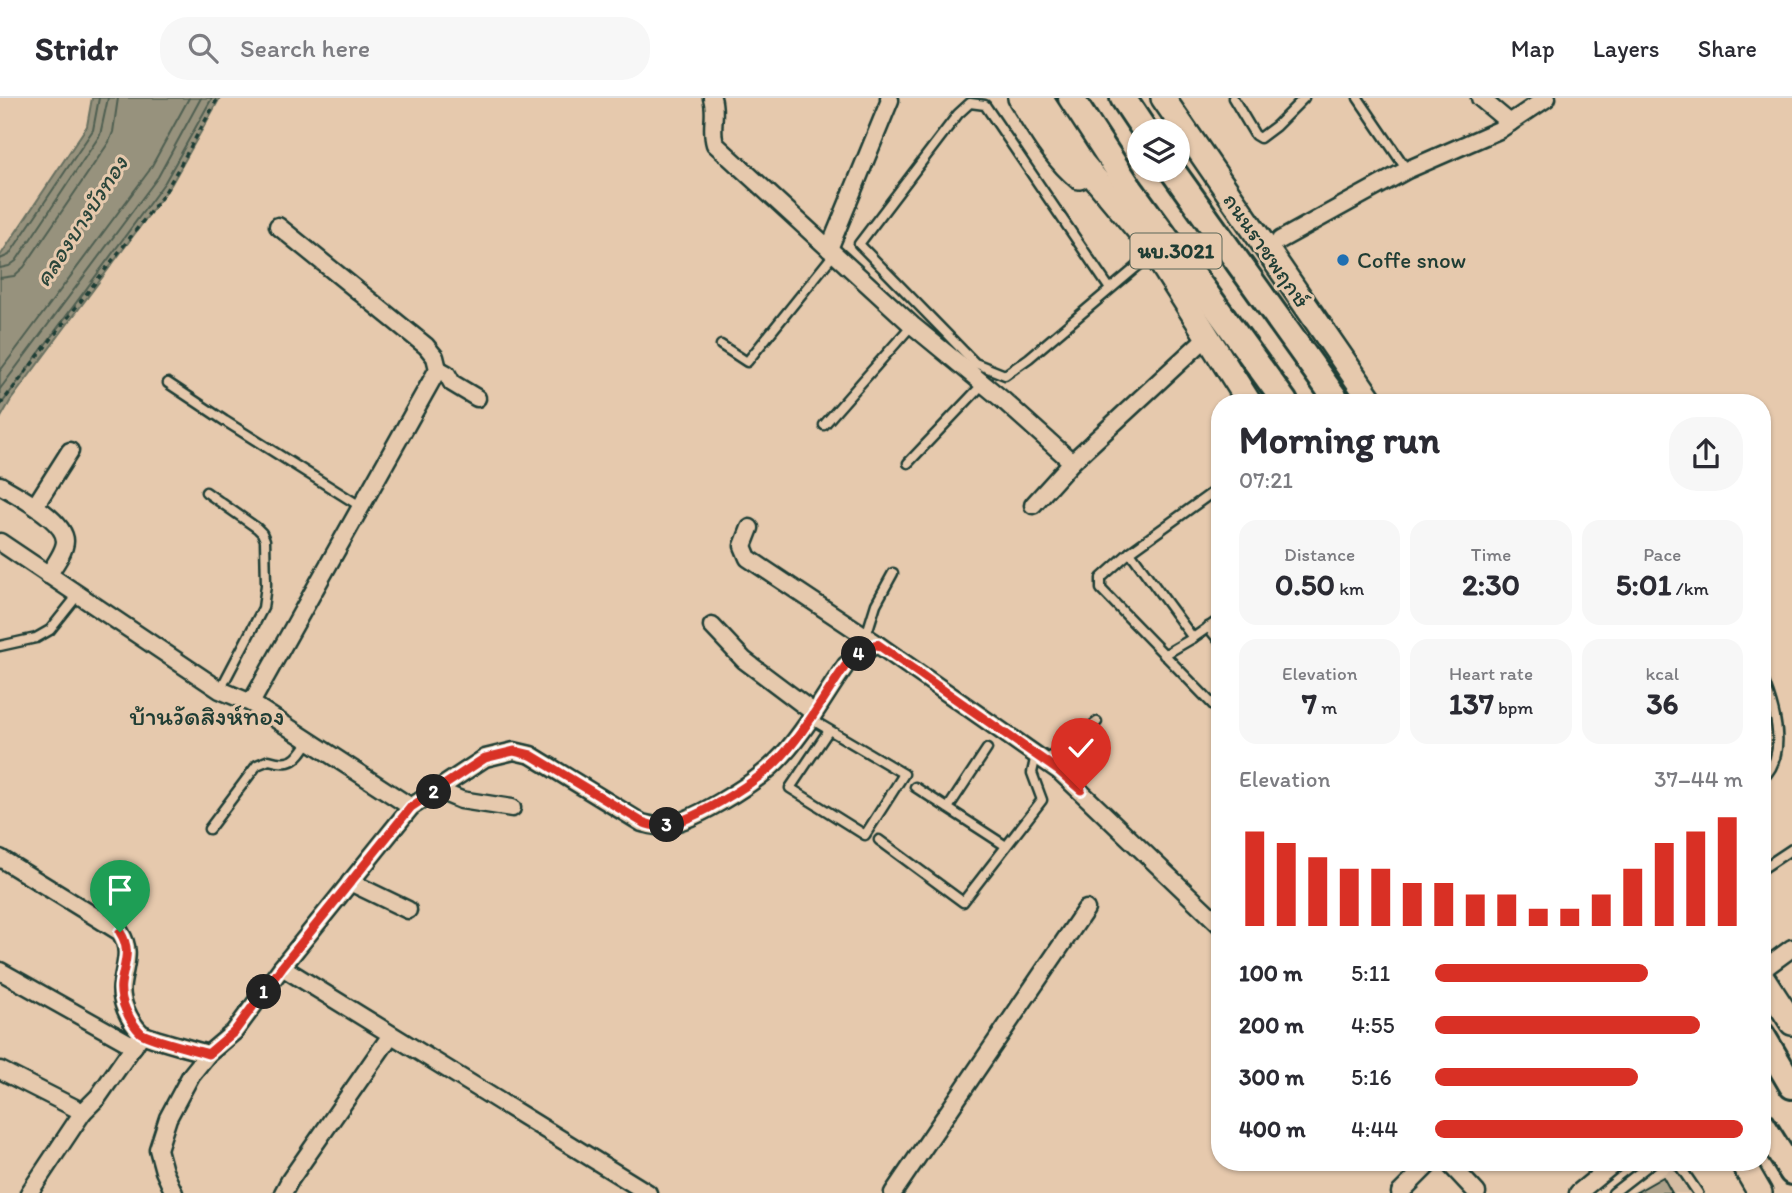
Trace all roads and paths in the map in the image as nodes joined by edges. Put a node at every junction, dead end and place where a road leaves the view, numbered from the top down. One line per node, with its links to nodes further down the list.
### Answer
1 (218, 98): 36 (path)
2 (712, 98): 22 (street)
3 (889, 98): 22 (street)
4 (1020, 98): 21 (main road)
5 (1040, 98): 21 (main road, นบ.3021)
6 (1071, 98): 32 (main road, นบ.3021)
7 (1123, 98): 15 (main road)
8 (1163, 98): 28 (main road, ถนนราชพฤกษ์ / นบ.3021)
9 (1181, 98): 20 (main road)
10 (1233, 98): 11 (lane)
11 (1304, 98)
12 (1358, 98): 17 (lane)
13 (1480, 98): 16 (street)
14 (1547, 98): 16 (street)
15 (1137, 119)
16 (1510, 123): 17 (street)
17 (1407, 170): 20 (street)
18 (1181, 182): 33 (main road, ถนนราชพฤกษ์ / นบ.3021)
19 (278, 226): 27 (street)
20 (1280, 240): 28 (main road)
21 (1150, 245): 23 (lane); 25 (main road, นบ.3021)
22 (832, 251): 24 (street); 26 (lane)
23 (1110, 289): 23 (lane)
24 (912, 326): 30 (street); 37 (lane)
25 (1208, 336): 31 (main road, นบ.3021); 39 (street)
26 (721, 345)
27 (438, 369): 35 (street); 46 (street)
28 (1357, 381): 34 (main road, ถนนราชพฤกษ์ / นบ.3021)
29 (168, 383): 46 (lane)
30 (983, 384): 39 (street); 40 (lane)
31 (1244, 394)
32 (1279, 394)
33 (1332, 394)
34 (1366, 394)
35 (477, 398)
36 (0, 405)
37 (824, 425)
38 (70, 451): 45 (street)
39 (1072, 462): 44 (street)
40 (908, 463)
41 (0, 485): 45 (street)
42 (206, 492): 61 (lane)
43 (1211, 494): 49 (lane)
44 (1033, 505)
45 (35, 506): 51 (street)
46 (360, 506): 63 (street)
47 (750, 528): 58 (street)
48 (0, 542): 51 (street)
49 (1130, 552): 57 (lane); 60 (lane)
50 (893, 573): 58 (lane)
51 (48, 575): 52 (street)
52 (78, 595): 59 (lane); 61 (street)
53 (1211, 625): 55 (lane)
54 (712, 626): 65 (street)
55 (1208, 627): 56 (lane); 57 (lane)
56 (1211, 631)
57 (1193, 638): 60 (lane)
58 (871, 640): 65 (street); 70 (street)
59 (0, 646)
60 (1164, 655): 64 (lane)
61 (220, 690): 63 (street)
62 (1771, 697): 71 (lane)
63 (251, 703): 68 (street)
64 (1211, 703)
65 (811, 715): 67 (lane); 73 (street)
66 (1097, 722): 70 (lane)
67 (829, 730): 67 (lane)
68 (309, 741): 74 (street); 77 (lane)
69 (987, 750): 76 (lane)
70 (1041, 758): 79 (lane); 86 (street)
71 (1771, 767)
72 (915, 787): 76 (lane)
73 (437, 790): 74 (street); 75 (street)
74 (411, 807): 83 (street)
75 (512, 808)
76 (948, 808): 79 (lane)
77 (209, 829)
78 (879, 840): 79 (lane)
79 (1006, 846)
80 (1792, 849): 82 (lane)
81 (0, 858): 94 (street)
82 (1771, 863)
83 (350, 882): 85 (street); 89 (street)
84 (1086, 909): 112 (street)
85 (408, 910)
86 (1211, 916)
87 (1792, 948): 88 (street)
88 (1771, 963)
89 (282, 967): 93 (street); 96 (street)
90 (0, 971): 94 (street)
91 (1771, 988): 92 (main road)
92 (1789, 1011)
93 (391, 1035): 110 (street); 111 (street)
94 (138, 1040): 96 (street); 99 (street)
95 (1771, 1050): 98 (main road)
96 (208, 1054): 109 (street)
97 (0, 1070): 99 (street)
98 (1792, 1086)
99 (83, 1112): 108 (street)
100 (1771, 1138): 107 (main road)
101 (1422, 1171): 113 (street)
102 (1456, 1171): 114 (street)
103 (1605, 1171): 115 (street)
104 (1641, 1171): 116 (lane)
105 (1683, 1171): 117 (lane)
106 (1747, 1171): 118 (main road)
107 (1792, 1172)
108 (29, 1193)
109 (174, 1193)
110 (283, 1193)
111 (648, 1193)
112 (893, 1193)
113 (1400, 1193)
114 (1477, 1193)
115 (1578, 1193)
116 (1613, 1193)
117 (1698, 1193)
118 (1759, 1193)

